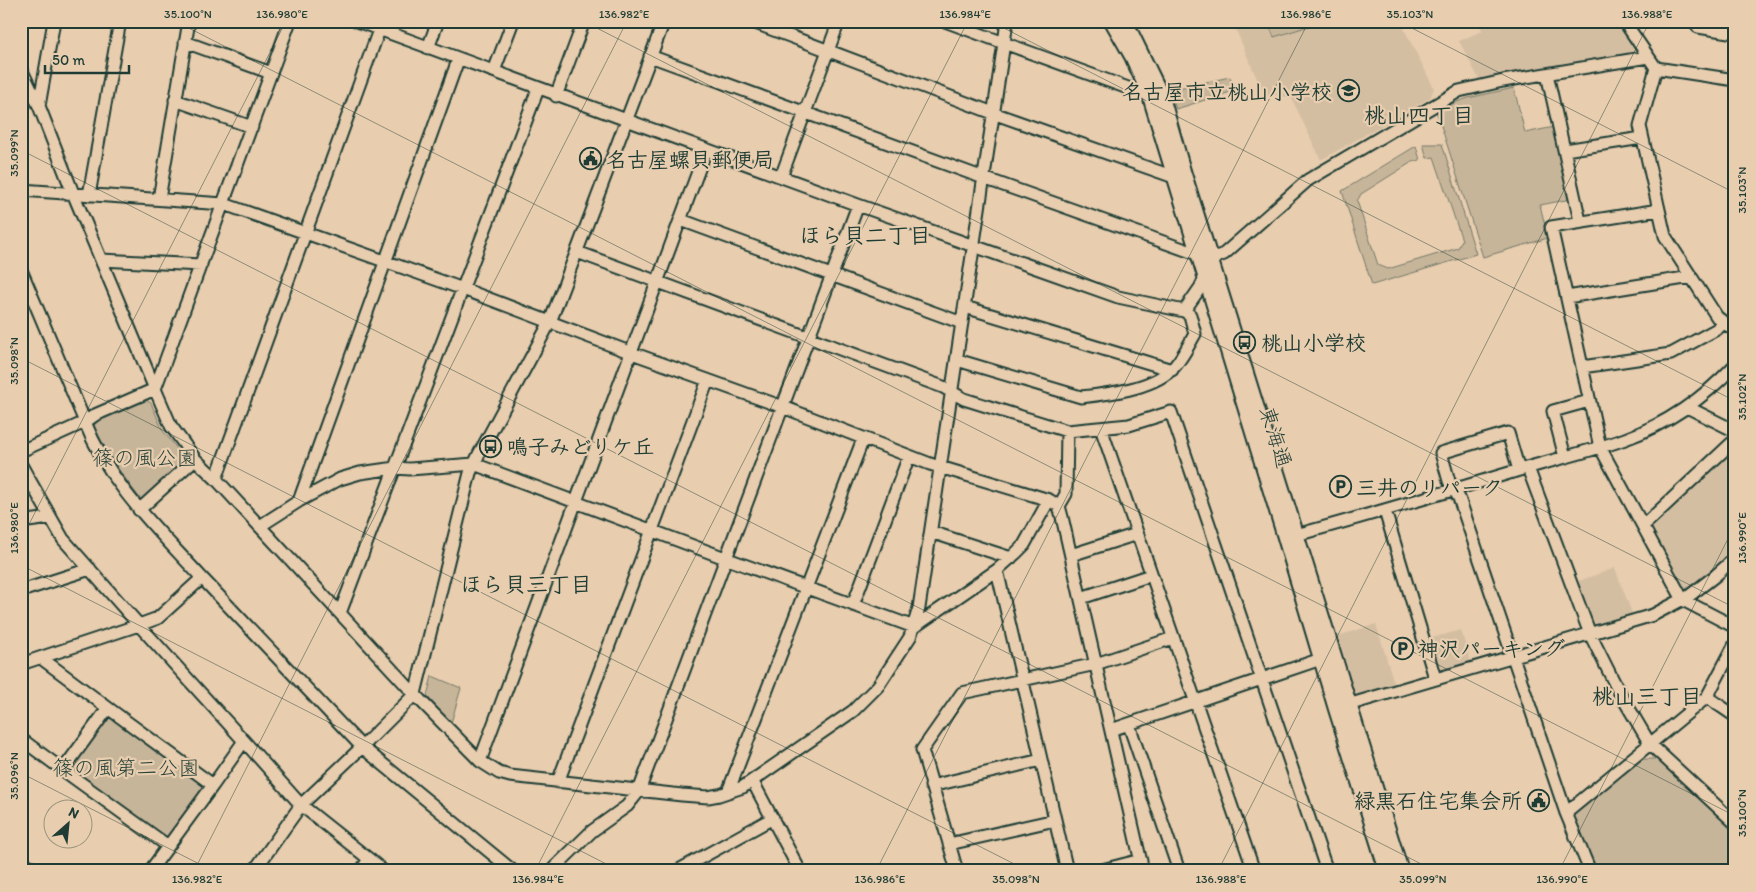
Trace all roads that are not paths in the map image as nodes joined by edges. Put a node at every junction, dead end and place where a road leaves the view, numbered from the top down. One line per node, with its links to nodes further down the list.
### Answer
1 (54, 21): 37 (street)
2 (120, 21): 50 (street)
3 (189, 21): 20 (street)
4 (290, 21): 30 (street)
5 (438, 21): 22 (street)
6 (513, 21): 29 (street)
7 (584, 21): 34 (street)
8 (664, 21): 24 (street)
9 (750, 21): 23 (street)
10 (839, 21): 23 (street)
11 (945, 21): 21 (street)
12 (1007, 21): 21 (street)
13 (1112, 21): 35 (main road, 東海通)
14 (1125, 21): 60 (main road, 東海通)
15 (1624, 21): 25 (street)
16 (1695, 21): 19 (street)
17 (361, 22): 18 (street)
18 (379, 30): 22 (street); 57 (street)
19 (1735, 33)
20 (185, 42): 30 (street); 36 (street)
21 (1004, 43): 35 (street); 39 (street)
22 (428, 48): 26 (street)
23 (828, 51): 38 (street); 39 (street)
24 (650, 56): 38 (street); 40 (street)
25 (1648, 57): 27 (street); 31 (street)
26 (458, 60): 29 (street); 62 (street)
27 (1656, 68): 32 (street); 42 (street)
28 (21, 69): 37 (street)
29 (494, 71): 33 (street)
30 (271, 73): 41 (street)
31 (1547, 74): 44 (street); 60 (street)
32 (1735, 80)
33 (538, 89): 34 (street); 69 (street)
34 (556, 96): 40 (street)
35 (1150, 96): 46 (main road, 東海通)
36 (176, 100): 41 (street); 51 (street)
37 (39, 106): 49 (street)
38 (806, 112): 45 (street); 47 (street)
39 (994, 112): 46 (street); 47 (street)
40 (625, 120): 43 (street); 59 (street)
41 (252, 128): 52 (street)
42 (1642, 138): 44 (street); 54 (street)
43 (706, 150): 45 (street); 55 (street)
44 (1565, 150): 56 (street)
45 (781, 177): 53 (street)
46 (1174, 177): 60 (main road, 東海通)
47 (984, 178): 58 (street); 60 (street)
48 (21, 190): 49 (street)
49 (73, 193): 50 (street); 61 (street)
50 (89, 195): 51 (street)
51 (159, 199): 52 (street)
52 (224, 204): 57 (street); 63 (street)
53 (858, 205): 58 (street); 65 (street)
54 (1659, 210): 56 (street); 67 (street)
55 (681, 220): 65 (street); 68 (street)
56 (1580, 221): 70 (street)
57 (306, 233): 62 (street); 105 (street)
58 (974, 246): 71 (street); 72 (street)
59 (577, 252): 68 (street); 73 (street)
60 (1205, 257): 66 (main road, 東海通); 119 (main road, 東海通)
61 (100, 260): 63 (street); 84 (street)
62 (385, 262): 69 (street); 107 (street)
63 (201, 265): 84 (street)
64 (21, 270): 89 (street)
65 (831, 275): 74 (street); 77 (street)
66 (1206, 277): 72 (street); 142 (main road, 東海通)
67 (1691, 277): 70 (street); 75 (street)
68 (658, 282): 77 (street); 78 (street)
69 (463, 289): 73 (street); 103 (street)
70 (1567, 297): 81 (street)
71 (965, 307): 74 (street); 82 (street)
72 (1184, 311): 82 (street)
73 (550, 322): 78 (street); 100 (street)
74 (962, 323): 79 (street)
75 (1723, 323): 76 (street); 81 (street)
76 (1735, 331)
77 (808, 337): 85 (street); 87 (street)
78 (632, 353): 83 (street); 108 (street)
79 (957, 360): 82 (street); 85 (street)
80 (1735, 366): 88 (street)
81 (1582, 367): 86 (street)
82 (1172, 370)
83 (708, 380): 87 (street); 116 (street)
84 (155, 389): 89 (street); 99 (street)
85 (952, 393): 91 (street); 102 (street)
86 (1589, 400): 95 (street); 98 (street)
87 (783, 407): 93 (street); 121 (street)
88 (1687, 407): 92 (street); 95 (street)
89 (85, 422): 96 (street); 110 (street)
90 (1101, 428): 91 (street); 118 (street); 147 (street)
91 (1067, 431): 109 (street)
92 (1735, 432)
93 (863, 439): 97 (street); 128 (street)
94 (1735, 440): 115 (street)
95 (1600, 447): 98 (street); 115 (street)
96 (21, 451)
97 (909, 456): 102 (street); 132 (street)
98 (1565, 457): 104 (street)
99 (195, 459): 105 (street); 110 (street)
100 (474, 464): 103 (street); 108 (street); 148 (street)
101 (21, 465): 112 (street)
102 (941, 467): 109 (street); 117 (street)
103 (395, 468): 107 (street); 133 (street)
104 (1524, 469): 106 (street); 106 (street); 137 (street)
105 (216, 479): 114 (street)
106 (1454, 490): 111 (street); 140 (street)
107 (299, 501): 114 (street)
108 (576, 502): 116 (street); 161 (street)
109 (1054, 503): 120 (street); 122 (street)
110 (139, 510): 127 (street)
111 (1385, 510): 119 (street); 146 (street)
112 (50, 518): 113 (street); 124 (street)
113 (21, 522)
114 (260, 526): 133 (street)
115 (1643, 526): 131 (street)
116 (650, 530): 121 (street); 163 (street)
117 (931, 532): 122 (street); 135 (street)
118 (1137, 534): 120 (street); 126 (street)
119 (1296, 534): 151 (main road, 東海通)
120 (1071, 555): 130 (street)
121 (725, 558): 128 (street); 167 (street)
122 (1011, 558): 125 (street)
123 (1735, 558): 131 (street)
124 (90, 570): 129 (street); 134 (street)
125 (997, 570): 135 (street); 145 (street)
126 (1152, 575): 130 (street); 138 (street)
127 (202, 578): 134 (street); 159 (street)
128 (806, 588): 132 (street); 168 (street)
129 (21, 591)
130 (1080, 598): 144 (street)
131 (1683, 600): 136 (street); 137 (street)
132 (853, 605): 135 (street)
133 (340, 613): 148 (street)
134 (140, 625): 141 (street); 157 (street)
135 (914, 627): 164 (street)
136 (1735, 627)
137 (1590, 634): 140 (street); 158 (street)
138 (1173, 638): 144 (street); 150 (street)
139 (1735, 644): 149 (street)
140 (1513, 657): 146 (street); 170 (street)
141 (41, 658): 143 (street); 152 (street)
142 (1321, 659): 147 (street); 151 (main road, 東海通)
143 (21, 664)
144 (1096, 664): 145 (street); 155 (street)
145 (1022, 678): 160 (street); 166 (street)
146 (1435, 678): 151 (street)
147 (1261, 679): 150 (street); 194 (street)
148 (415, 694): 159 (street); 161 (street)
149 (1707, 697): 153 (street); 158 (street)
150 (1196, 701): 154 (street); 193 (street)
151 (1343, 707): 179 (main road, 東海通)
152 (108, 708): 162 (street); 165 (street)
153 (1735, 716)
154 (1129, 725): 155 (street); 192 (street)
155 (1111, 730): 178 (street)
156 (21, 739): 162 (street)
157 (244, 741): 165 (street); 169 (street)
158 (1650, 744): 170 (street); 173 (street)
159 (362, 747): 169 (street); 185 (street)
160 (1041, 760): 166 (street); 172 (street)
161 (480, 761): 163 (street)
162 (63, 770): 175 (street)
163 (558, 782): 167 (street)
164 (753, 782): 168 (street); 171 (street)
165 (213, 785): 175 (street)
166 (932, 786): 174 (street)
167 (639, 790): 168 (street); 186 (street)
168 (728, 792)
169 (301, 805): 177 (street); 182 (street)
170 (1566, 814): 195 (street)
171 (773, 818): 187 (street); 188 (street)
172 (1055, 820): 174 (street); 190 (street)
173 (1735, 823)
174 (949, 844): 189 (street)
175 (168, 846): 181 (street)
176 (21, 860): 180 (street)
177 (369, 860): 183 (street); 184 (street)
178 (1142, 866): 191 (street)
179 (1391, 869)
180 (36, 871)
181 (150, 871)
182 (254, 871)
183 (361, 871)
184 (383, 871)
185 (513, 871)
186 (551, 871)
187 (677, 871)
188 (800, 871)
189 (957, 871)
190 (1067, 871)
191 (1098, 871)
192 (1179, 871)
193 (1254, 871)
194 (1327, 871)
195 (1590, 871)

